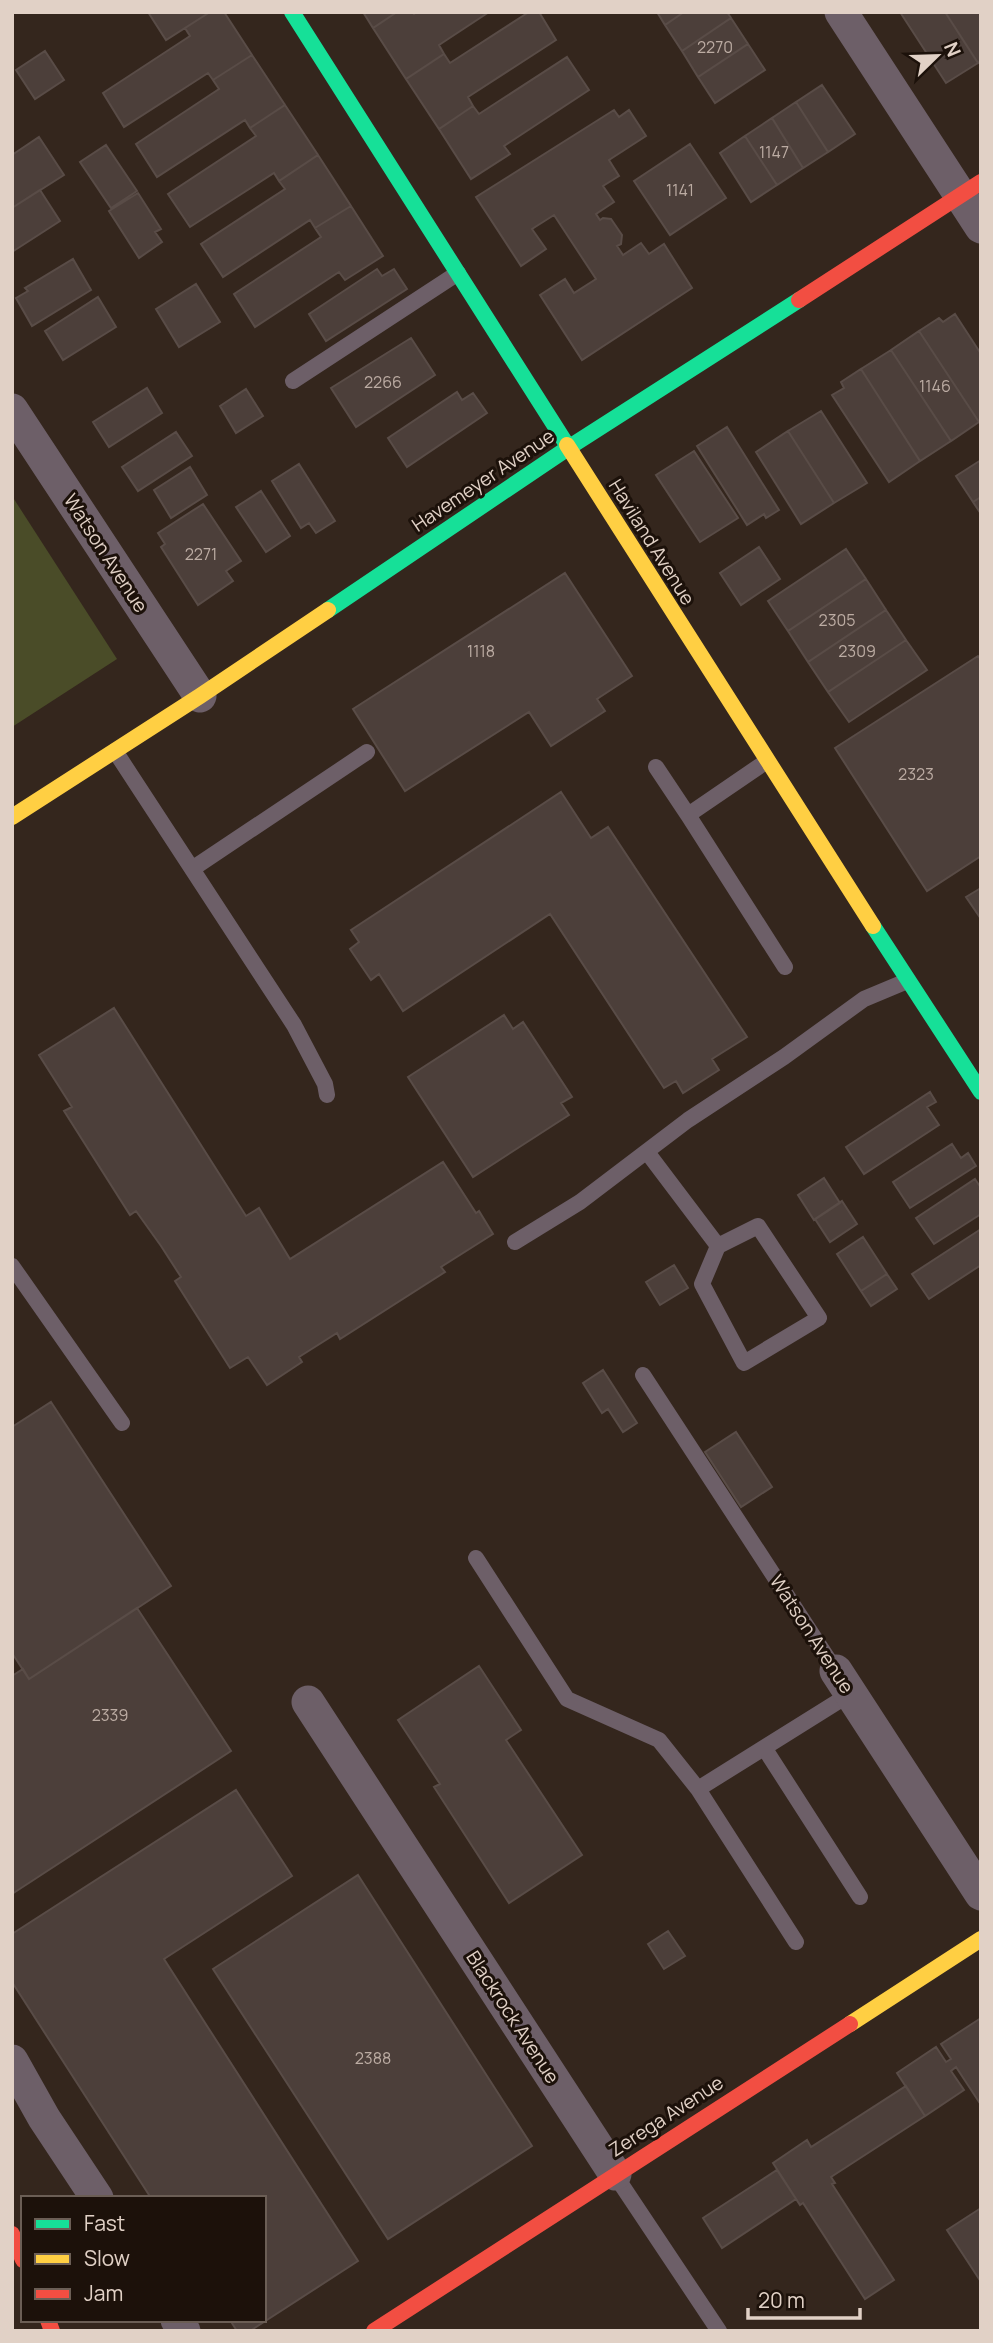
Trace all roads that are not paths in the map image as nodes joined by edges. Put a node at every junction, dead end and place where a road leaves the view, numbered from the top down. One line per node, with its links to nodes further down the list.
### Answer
1 (292, 12): 5 (street, Haviland Avenue)
2 (841, 12): 3 (street)
3 (970, 189): 4 (street); 8 (street, Havemeyer Avenue)
4 (981, 228)
5 (458, 273): 6 (lane); 8 (street, Haviland Avenue)
6 (293, 381)
7 (12, 410): 9 (street, Watson Avenue)
8 (568, 448): 9 (street, Havemeyer Avenue); 12 (street, Haviland Avenue)
9 (200, 696): 10 (street, Havemeyer Avenue)
10 (115, 751): 15 (street, Havemeyer Avenue); 16 (lane)
11 (367, 752): 16 (lane)
12 (767, 761): 14 (lane); 18 (street, Haviland Avenue)
13 (656, 767): 14 (lane)
14 (688, 815): 17 (lane)
15 (12, 817)
16 (192, 869): 20 (lane)
17 (785, 967)
18 (907, 981): 19 (street, Haviland Avenue); 21 (lane)
19 (981, 1092)
20 (327, 1096)
21 (646, 1152): 22 (lane); 23 (lane)
22 (515, 1242)
23 (718, 1246): 23 (lane)
24 (12, 1266): 26 (lane)
25 (643, 1374): 28 (lane, Watson Avenue)
26 (122, 1423)
27 (476, 1558): 31 (lane)
28 (843, 1682): 30 (lane); 32 (street, Watson Avenue)
29 (309, 1702): 37 (street, Blackrock Avenue)
30 (765, 1749): 31 (lane); 33 (lane)
31 (698, 1789): 35 (lane)
32 (981, 1894)
33 (860, 1897)
34 (981, 1939): 37 (street, Zerega Avenue)
35 (796, 1941)
36 (12, 2061): 38 (street)
37 (615, 2174): 41 (street, Zerega Avenue); 42 (lane, Blackrock Avenue)
38 (96, 2196)
39 (12, 2234): 40 (street)
40 (21, 2255)
41 (374, 2331)
42 (719, 2331)

